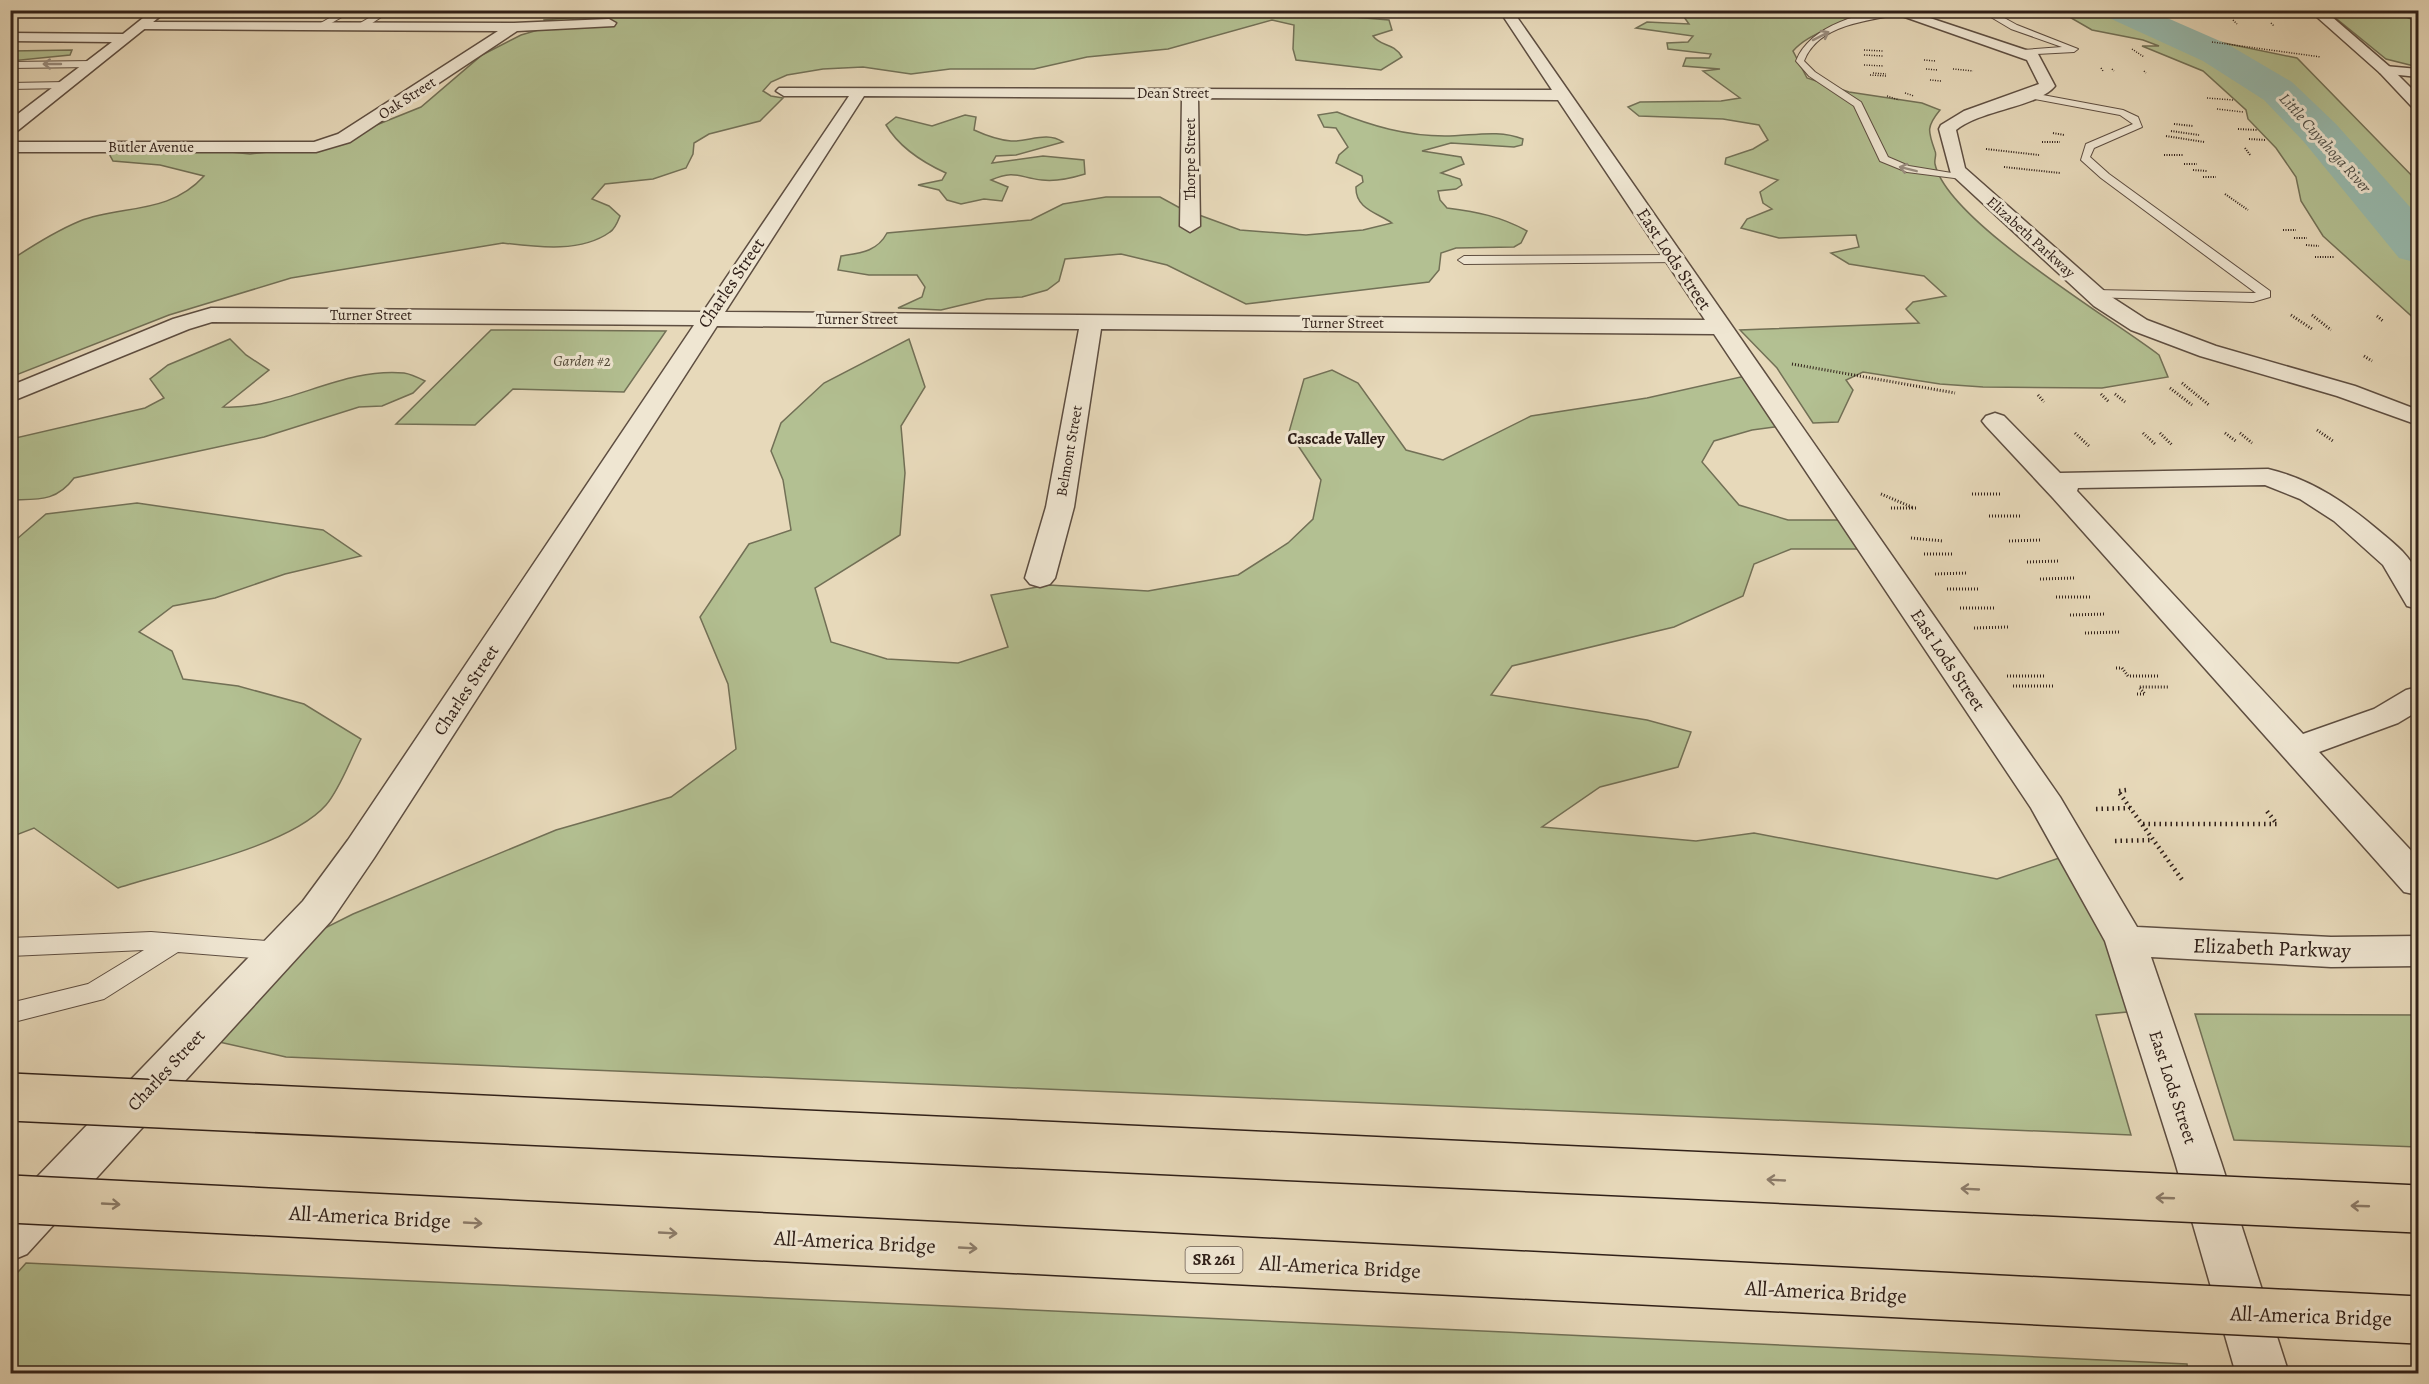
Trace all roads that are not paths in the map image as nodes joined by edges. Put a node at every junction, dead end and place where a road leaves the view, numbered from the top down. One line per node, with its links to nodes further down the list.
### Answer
1 (162, 10): 9 (street)
2 (350, 10): 10 (lane)
3 (388, 10): 11 (lane)
4 (1505, 10): 25 (street, East Lods Street)
5 (1983, 10): 15 (lane)
6 (2315, 10): 18 (street)
7 (1894, 11): 15 (street); 31 (lane, one-way to 7)
8 (609, 23): 12 (street)
9 (144, 26): 10 (street); 14 (street)
10 (318, 27): 11 (street)
11 (360, 27): 12 (street)
12 (514, 27): 30 (street, Oak Street)
13 (10, 37): 14 (street)
14 (127, 38): 16 (street)
15 (2023, 53): 26 (street)
16 (93, 64): 17 (lane, one-way to 17); 20 (street)
17 (10, 65)
18 (2385, 70): 19 (street); 27 (street)
19 (2418, 73)
20 (66, 85): 21 (lane); 28 (street)
21 (10, 86)
22 (784, 91): 23 (street, Dean Street)
23 (859, 92): 24 (street, Dean Street); 36 (street, Charles Street)
24 (1190, 93): 25 (street, Dean Street); 32 (street, Thorpe Street)
25 (1562, 95): 33 (street, East Lods Street)
26 (2032, 96): 31 (street, Elizabeth Parkway); 35 (lane)
27 (2418, 104)
28 (10, 128)
29 (10, 147): 30 (street, Butler Avenue)
30 (292, 148)
31 (1966, 178): 35 (street, Elizabeth Parkway)
32 (1190, 226)
33 (1675, 259): 34 (lane); 38 (street, East Lods Street)
34 (1464, 260)
35 (2094, 294): 40 (street, Elizabeth Parkway)
36 (708, 317): 37 (street, Turner Street); 39 (street, Turner Street); 51 (street, Charles Street)
37 (1091, 322): 38 (street, Turner Street); 43 (street, Belmont Street)
38 (1720, 327): 48 (street, East Lods Street)
39 (10, 396)
40 (2418, 418)
41 (1995, 421): 42 (street)
42 (2063, 492): 44 (street); 46 (street)
43 (1040, 578)
44 (2418, 600)
45 (2418, 697): 46 (street)
46 (2296, 748): 47 (street)
47 (2418, 882)
48 (2125, 942): 52 (street, Elizabeth Parkway); 59 (street, East Lods Street)
49 (174, 943): 50 (lane); 51 (lane); 53 (lane)
50 (10, 947)
51 (279, 951): 57 (street, Charles Street)
52 (2418, 951)
53 (10, 1013)
54 (10, 1097): 56 (main road, one-way to 54, bridge)
55 (10, 1199): 58 (main road, All-America Bridge / SR 261, one-way to 58, bridge)
56 (2418, 1209)
57 (10, 1239)
58 (2418, 1320)
59 (2263, 1374)

